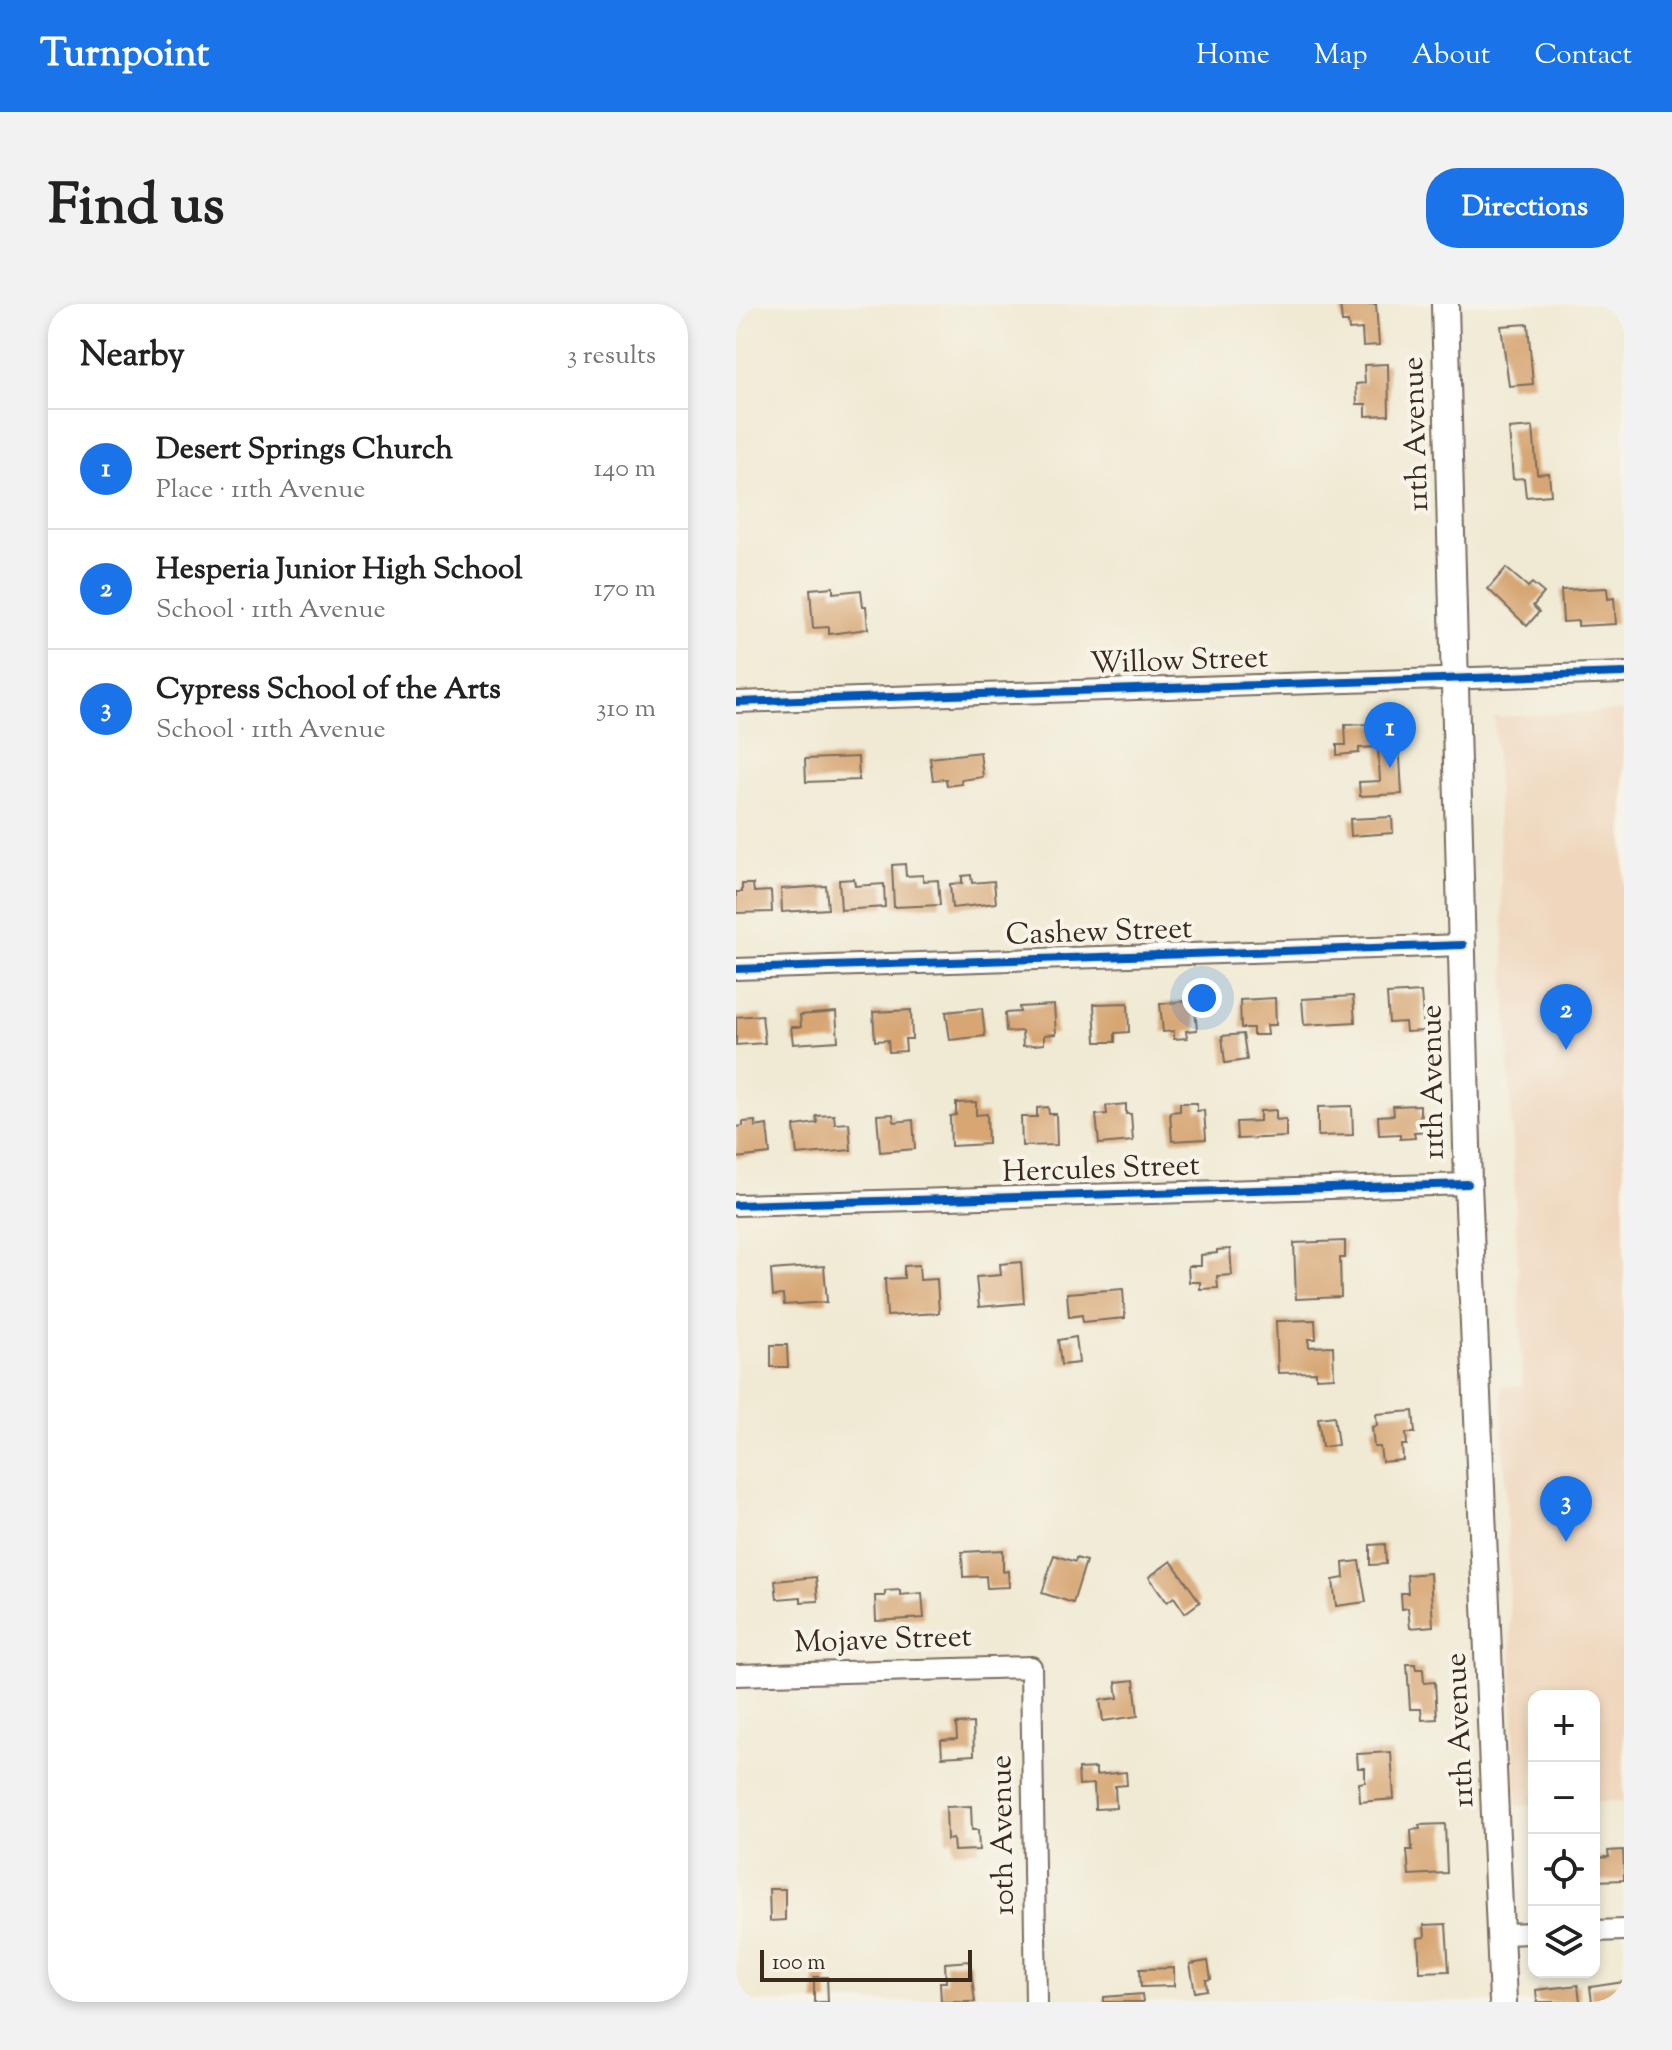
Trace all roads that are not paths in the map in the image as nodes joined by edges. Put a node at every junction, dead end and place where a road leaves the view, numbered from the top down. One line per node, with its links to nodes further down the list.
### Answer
1 (1445, 304): 3 (main road, 11th Avenue)
2 (1624, 673): 3 (street, Willow Street)
3 (1453, 678): 4 (street, Willow Street); 5 (main road, 11th Avenue)
4 (736, 702)
5 (1463, 945): 6 (street, Cashew Street); 7 (main road, 11th Avenue)
6 (736, 969)
7 (1468, 1184): 8 (street, Hercules Street); 14 (main road, 11th Avenue)
8 (736, 1205)
9 (1031, 1667): 10 (street, Mojave Street); 15 (street, 10th Avenue)
10 (736, 1675)
11 (1624, 1930): 12 (street)
12 (1600, 1931)
13 (1528, 1933): 14 (street)
14 (1502, 1934): 16 (main road, 11th Avenue)
15 (1036, 2002)
16 (1503, 2002)

